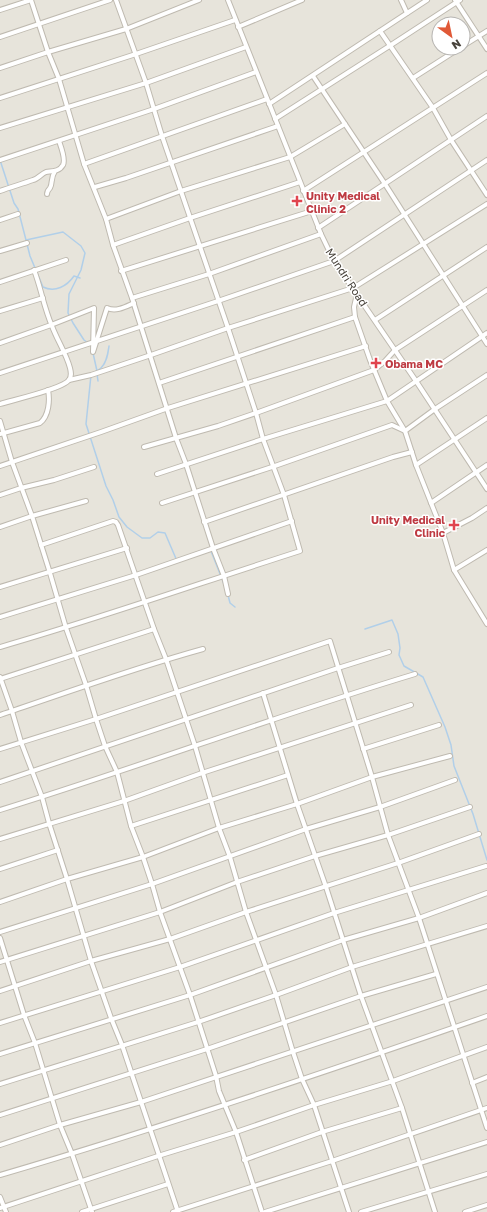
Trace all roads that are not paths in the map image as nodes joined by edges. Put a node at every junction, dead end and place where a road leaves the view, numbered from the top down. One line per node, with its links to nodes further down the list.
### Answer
1 (31, 0): 10 (street); 13 (street)
2 (110, 0): 13 (street)
3 (116, 0): 15 (street)
4 (199, 0): 15 (street)
5 (228, 0): 12 (street, Mundri Road)
6 (302, 0): 14 (street)
7 (401, 0): 11 (street)
8 (427, 0): 11 (street)
9 (457, 1): 18 (street); 21 (street)
10 (0, 10)
11 (407, 13): 16 (street)
12 (235, 20): 14 (street, Mundri Road); 25 (street)
13 (39, 23): 19 (street); 24 (street)
14 (238, 27): 22 (street, Mundri Road)
15 (126, 29): 24 (street); 25 (street)
16 (380, 31): 21 (street); 30 (street)
17 (487, 31): 18 (street)
18 (479, 36): 20 (street); 23 (street)
19 (0, 37)
20 (471, 41)
21 (391, 45): 31 (street); 34 (street)
22 (246, 47): 28 (street, Mundri Road); 33 (street)
23 (487, 49)
24 (48, 52): 27 (street); 32 (street)
25 (136, 54): 32 (street); 33 (street)
26 (447, 56): 31 (street)
27 (0, 68)
28 (256, 72): 36 (street, Mundri Road); 40 (street)
29 (487, 73): 39 (street)
30 (313, 76): 34 (street); 37 (street)
31 (413, 78): 39 (street)
32 (59, 79): 35 (street); 38 (street)
33 (146, 83): 38 (street); 40 (street)
34 (321, 89): 42 (street); 43 (street)
35 (0, 98)
36 (267, 99): 37 (street, Mundri Road); 47 (street)
37 (269, 104): 42 (street, Mundri Road)
38 (67, 107): 45 (street); 46 (street)
39 (433, 108): 48 (street); 50 (street)
40 (154, 109): 46 (street); 47 (street)
41 (487, 116): 48 (street)
42 (275, 119): 44 (street, Mundri Road)
43 (345, 124): 50 (street); 51 (street)
44 (278, 126): 51 (street, Mundri Road); 54 (street)
45 (0, 128)
46 (76, 134): 49 (street); 55 (street)
47 (162, 136): 54 (street); 55 (street)
48 (451, 140): 56 (street); 59 (street)
49 (59, 141): 52 (street); 57 (street)
50 (364, 152): 59 (street); 63 (street)
51 (290, 157): 58 (street, Mundri Road); 62 (street)
52 (0, 160)
53 (487, 160): 56 (street)
54 (172, 163): 60 (street); 62 (street)
55 (84, 164): 60 (street)
56 (472, 170): 65 (street); 69 (street)
57 (55, 171): 61 (street); 64 (street)
58 (300, 182): 63 (street, Mundri Road); 71 (street)
59 (385, 184): 69 (street); 73 (street)
60 (94, 187): 70 (street)
61 (0, 191)
62 (181, 191): 70 (street); 71 (street)
63 (304, 191): 67 (street, Mundri Road)
64 (47, 194)
65 (487, 195)
66 (487, 204): 77 (street)
67 (312, 211): 73 (street, Mundri Road); 78 (street)
68 (18, 214): 72 (street)
69 (404, 214): 77 (street); 82 (street)
70 (106, 218): 76 (street)
71 (190, 218): 76 (street); 78 (street)
72 (0, 220)
73 (318, 228): 74 (street, Mundri Road)
74 (321, 234): 82 (street, Mundri Road); 85 (street)
75 (26, 243): 80 (street)
76 (112, 245): 84 (street)
77 (423, 245): 86 (street); 88 (street)
78 (199, 246): 84 (street); 85 (street)
79 (487, 247): 86 (street)
80 (0, 251)
81 (66, 260): 83 (street)
82 (334, 261): 88 (street, Mundri Road); 93 (street)
83 (34, 270): 87 (street); 91 (street)
84 (121, 271): 92 (street)
85 (209, 274): 92 (street); 93 (street)
86 (442, 276): 95 (street); 98 (street)
87 (0, 282)
88 (353, 288): 90 (street, Mundri Road); 101 (street)
89 (487, 290): 95 (street)
90 (357, 294): 97 (street); 98 (street, Mundri Road)
91 (43, 298): 96 (street); 99 (street)
92 (132, 298): 94 (street)
93 (218, 301): 100 (street); 101 (street)
94 (134, 303): 99 (street); 100 (street)
95 (462, 306): 103 (street); 107 (street)
96 (0, 311)
97 (355, 317): 106 (street); 110 (street)
98 (375, 320): 107 (street, Mundri Road)
99 (51, 325): 104 (street); 108 (street)
100 (141, 326): 108 (street); 109 (street)
101 (228, 328): 109 (street); 110 (street)
102 (487, 333): 103 (street)
103 (482, 336): 105 (street); 115 (street)
104 (0, 343)
105 (487, 344)
106 (366, 346): 111 (street); 117 (street)
107 (395, 350): 111 (street); 115 (street, Mundri Road)
108 (64, 352): 112 (street); 114 (street)
109 (151, 355): 114 (street); 116 (street)
110 (237, 357): 116 (street); 117 (street)
111 (374, 370): 119 (street); 123 (street)
112 (0, 373)
113 (487, 375): 122 (street)
114 (69, 380): 118 (street)
115 (416, 381): 119 (street); 122 (street, Mundri Road)
116 (159, 383): 121 (street)
117 (246, 383): 121 (street); 123 (street)
118 (48, 390): 120 (street); 127 (street)
119 (387, 401): 126 (street); 129 (street)
120 (0, 404)
121 (168, 408): 128 (street); 133 (street)
122 (435, 409): 126 (street); 130 (street, Mundri Road)
123 (256, 413): 128 (street); 129 (street)
124 (487, 418): 130 (street)
125 (0, 421): 127 (street)
126 (405, 431): 132 (street); 139 (street)
127 (2, 433): 133 (street)
128 (176, 438): 131 (street); 134 (street)
129 (263, 439): 134 (street); 139 (street)
130 (455, 440): 135 (street); 140 (street, Mundri Road)
131 (144, 447)
132 (412, 452): 135 (street); 146 (street)
133 (12, 462): 137 (street); 142 (street)
134 (186, 464): 141 (street); 144 (street)
135 (416, 465): 149 (street)
136 (487, 465): 140 (street)
137 (0, 466)
138 (94, 467): 142 (street)
139 (272, 467): 144 (street); 146 (street)
140 (476, 472): 143 (street, Mundri Road); 149 (street)
141 (157, 474)
142 (21, 488): 145 (street); 151 (street)
143 (487, 489)
144 (195, 492): 148 (street); 153 (street)
145 (0, 495)
146 (284, 495): 152 (street); 153 (street)
147 (86, 502): 151 (street)
148 (162, 503)
149 (431, 503): 155 (street)
150 (487, 508): 155 (street)
151 (32, 516): 154 (street); 156 (street)
152 (292, 521): 158 (street); 163 (street)
153 (204, 522): 158 (street)
154 (0, 527)
155 (442, 533): 160 (street)
156 (41, 545): 157 (street); 161 (street)
157 (127, 548): 161 (street); 162 (street)
158 (213, 548): 162 (street); 163 (street)
159 (487, 550): 160 (street)
160 (454, 570): 169 (street)
161 (50, 573): 164 (street); 166 (street)
162 (136, 575): 166 (street); 167 (street)
163 (224, 576): 165 (street); 167 (street)
164 (0, 587)
165 (228, 594)
166 (58, 600): 168 (street); 170 (street)
167 (145, 602): 170 (street); 171 (street)
168 (0, 617)
169 (487, 624)
170 (66, 628): 172 (street); 175 (street)
171 (154, 629): 175 (street); 176 (street)
172 (0, 647)
173 (203, 649): 176 (street)
174 (389, 652): 177 (street)
175 (75, 655): 179 (street); 180 (street)
176 (166, 659): 180 (street); 181 (street)
177 (338, 668): 181 (street); 182 (street); 183 (street)
178 (415, 674): 183 (street)
179 (0, 678): 185 (street)
180 (86, 685): 185 (street); 187 (street)
181 (176, 692): 187 (street); 188 (street)
182 (262, 693): 188 (street); 189 (street)
183 (347, 695): 189 (street); 190 (street)
184 (411, 706): 190 (street)
185 (12, 711): 186 (street); 192 (street)
186 (0, 715)
187 (96, 719): 192 (street); 193 (street)
188 (185, 719): 193 (street); 194 (street)
189 (272, 721): 194 (street); 195 (street)
190 (355, 724): 195 (street); 197 (street)
191 (439, 725): 197 (street)
192 (21, 742): 196 (street); 199 (street)
193 (106, 746): 199 (street); 200 (street)
194 (195, 746): 200 (street); 201 (street)
195 (280, 748): 201 (street); 202 (street)
196 (0, 749)
197 (363, 750): 203 (street)
198 (450, 756): 203 (street)
199 (32, 770): 205 (street); 206 (street)
200 (117, 772): 206 (street); 208 (street)
201 (202, 773): 207 (street); 208 (street)
202 (288, 775): 207 (street); 209 (street)
203 (372, 777): 209 (street); 210 (street)
204 (455, 780): 210 (street)
205 (0, 782)
206 (42, 797): 212 (street); 213 (street)
207 (210, 800): 214 (street); 215 (street)
208 (124, 801): 213 (street); 214 (street)
209 (297, 804): 215 (street); 216 (street)
210 (380, 807): 216 (street); 218 (street)
211 (470, 807): 218 (street)
212 (0, 810)
213 (49, 823): 219 (street); 220 (street)
214 (131, 826): 222 (street)
215 (219, 828): 222 (street); 223 (street)
216 (306, 829): 221 (street); 223 (street)
217 (479, 834): 224 (street)
218 (388, 835): 221 (street); 224 (street)
219 (0, 839)
220 (58, 850): 226 (street); 227 (street)
221 (315, 856): 228 (street); 230 (street)
222 (143, 857): 227 (street); 229 (street)
223 (230, 857): 228 (street); 229 (street)
224 (398, 863): 230 (street); 231 (street)
225 (486, 866): 231 (street)
226 (0, 868)
227 (67, 878): 233 (street); 234 (street)
228 (237, 882): 235 (street); 236 (street)
229 (152, 884): 234 (street); 235 (street)
230 (326, 887): 236 (street); 237 (street)
231 (407, 890): 237 (street); 238 (street)
232 (487, 893): 238 (street)
233 (0, 902)
234 (76, 908): 240 (street); 241 (street)
235 (160, 912): 241 (street); 243 (street)
236 (246, 912): 243 (street); 244 (street)
237 (334, 913): 244 (street); 245 (street)
238 (418, 918): 245 (street); 246 (street)
239 (487, 926): 246 (street)
240 (0, 932)
241 (84, 936): 247 (street); 248 (street)
242 (0, 938): 247 (street)
243 (170, 939): 248 (street); 250 (street)
244 (257, 940): 250 (street); 252 (street)
245 (343, 940): 251 (street); 252 (street)
246 (427, 945): 251 (street); 253 (street)
247 (7, 960): 249 (street); 254 (street)
248 (91, 961): 254 (street); 257 (street)
249 (0, 962)
250 (180, 967): 257 (street); 258 (street)
251 (352, 967): 259 (street); 260 (street)
252 (266, 968): 258 (street); 259 (street)
253 (436, 974): 260 (street); 261 (street)
254 (15, 986): 256 (street); 262 (street)
255 (487, 987): 261 (street)
256 (0, 991)
257 (102, 991): 262 (street); 264 (street)
258 (190, 994): 264 (street); 265 (street)
259 (276, 995): 265 (street); 267 (street)
260 (361, 996): 267 (street); 268 (street)
261 (446, 1001): 268 (street); 269 (street)
262 (24, 1015): 266 (street); 270 (street)
263 (487, 1016): 269 (street)
264 (111, 1018): 270 (street); 271 (street)
265 (198, 1022): 271 (street); 273 (street)
266 (0, 1023)
267 (285, 1023): 273 (street); 274 (street)
268 (372, 1025): 274 (street); 275 (street)
269 (454, 1028): 275 (street); 277 (street)
270 (35, 1043): 276 (street); 278 (street)
271 (122, 1045): 278 (street); 279 (street)
272 (487, 1047): 277 (street)
273 (207, 1049): 279 (street); 280 (street)
274 (293, 1052): 280 (street); 282 (street)
275 (382, 1052): 282 (street); 283 (street)
276 (0, 1054)
277 (463, 1056): 283 (street); 284 (street)
278 (43, 1070): 285 (street); 286 (street)
279 (131, 1073): 286 (street); 287 (street)
280 (216, 1076): 287 (street); 289 (street)
281 (487, 1077): 284 (street)
282 (302, 1079): 288 (street); 289 (street)
283 (393, 1081): 288 (street); 290 (street)
284 (472, 1083): 292 (street)
285 (0, 1084)
286 (52, 1098): 293 (street); 294 (street)
287 (141, 1102): 294 (street); 295 (street)
288 (314, 1105): 297 (street); 298 (street)
289 (225, 1106): 295 (street); 297 (street)
290 (402, 1108): 298 (street); 299 (street)
291 (487, 1108): 292 (street)
292 (481, 1110): 296 (street); 299 (street)
293 (0, 1115)
294 (60, 1125): 301 (street); 302 (street)
295 (150, 1128): 302 (street); 303 (street)
296 (487, 1128)
297 (236, 1132): 303 (street); 304 (street)
298 (322, 1132): 304 (street); 305 (street)
299 (411, 1134): 305 (street); 306 (street)
300 (487, 1142): 306 (street)
301 (0, 1145)
302 (72, 1154): 308 (street); 309 (street)
303 (158, 1156): 309 (street); 310 (street)
304 (244, 1160): 311 (street)
305 (332, 1161): 311 (street); 312 (street)
306 (420, 1163): 312 (street); 313 (street)
307 (487, 1174): 313 (street)
308 (0, 1175)
309 (82, 1181): 316 (street); 317 (street)
310 (168, 1184): 317 (street); 320 (street)
311 (253, 1186): 320 (street); 321 (street)
312 (342, 1188): 321 (street); 322 (street)
313 (429, 1191): 323 (street); 324 (street)
314 (0, 1197): 316 (street)
315 (487, 1205): 325 (street)
316 (2, 1207): 318 (street)
317 (91, 1211): 319 (street)
318 (6, 1212)
319 (82, 1212)
320 (176, 1212)
321 (263, 1212)
322 (349, 1212)
323 (361, 1212)
324 (435, 1212)
325 (465, 1212)

